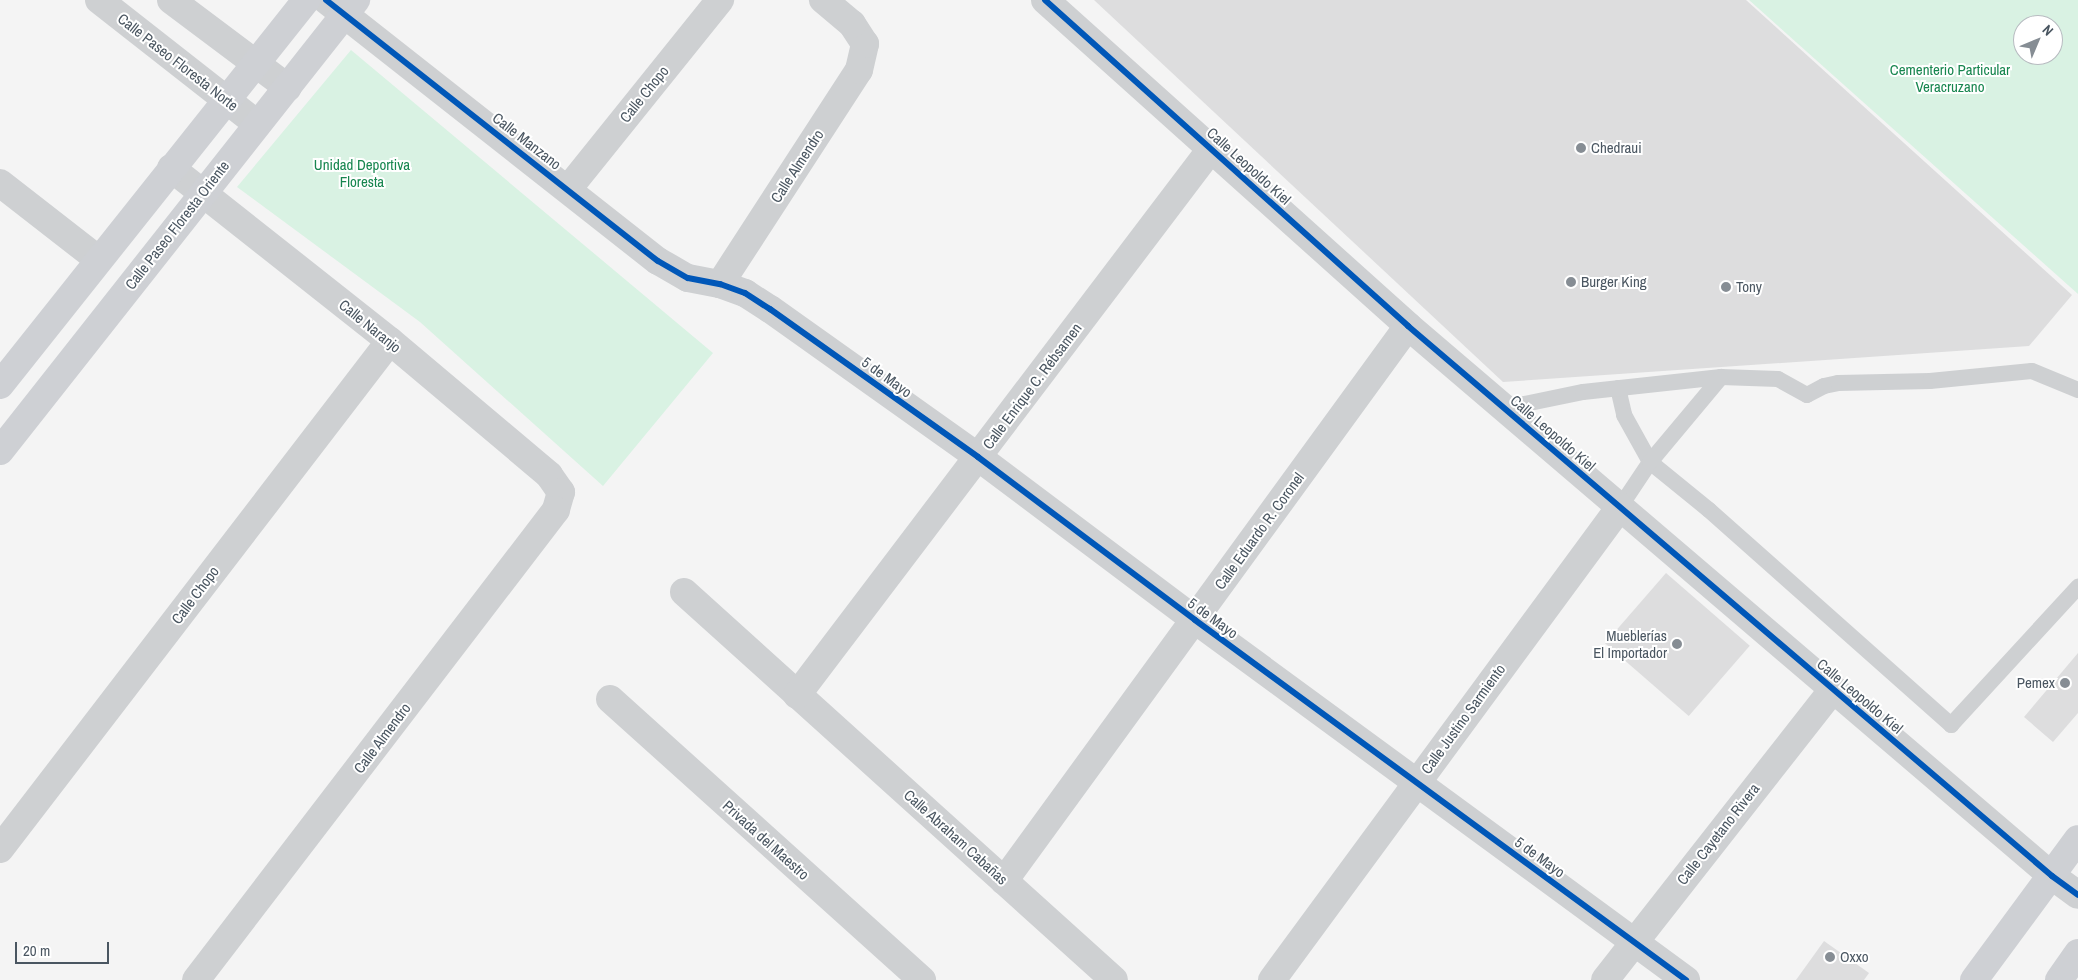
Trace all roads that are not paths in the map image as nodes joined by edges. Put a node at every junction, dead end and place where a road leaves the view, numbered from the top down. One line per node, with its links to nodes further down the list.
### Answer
1 (99, 0): 10 (street, Calle Paseo Floresta Norte)
2 (171, 0): 8 (street)
3 (306, 0): 8 (main road)
4 (720, 0): 15 (street, Calle Chopo)
5 (823, 0): 18 (street, Calle Almendro)
6 (1045, 0): 12 (street, Calle Leopoldo Kiel)
7 (342, 5): 9 (main road, Calle Paseo Floresta Oriente); 15 (street, Calle Manzano)
8 (256, 64): 9 (street); 10 (main road)
9 (288, 88): 11 (main road, Calle Paseo Floresta Oriente)
10 (225, 100): 11 (street, Calle Paseo Floresta Norte); 13 (main road)
11 (257, 124): 16 (main road, Calle Paseo Floresta Oriente)
12 (1211, 149): 19 (street, Calle Leopoldo Kiel); 27 (street, Calle Enrique C. Rébsamen)
13 (171, 168): 16 (street, Calle Naranjo); 17 (main road)
14 (0, 183): 17 (street)
15 (568, 189): 18 (street, Calle Manzano)
16 (202, 193): 20 (street, Calle Naranjo); 26 (main road, Calle Paseo Floresta Oriente)
17 (99, 260): 22 (main road)
18 (720, 284): 27 (street, 5 de Mayo)
19 (1408, 326): 25 (street, Calle Leopoldo Kiel); 33 (street, Calle Eduardo R. Coronel)
20 (390, 340): 29 (street, Calle Naranjo); 39 (street, Calle Chopo)
21 (1721, 377): 23 (lane); 24 (lane); 28 (lane)
22 (0, 385)
23 (1618, 388): 25 (lane); 28 (lane)
24 (2078, 390)
25 (1505, 408): 30 (street, Calle Leopoldo Kiel)
26 (0, 451)
27 (978, 457): 33 (street, 5 de Mayo); 35 (street, Calle Enrique C. Rébsamen)
28 (1650, 462): 30 (lane); 31 (lane)
29 (561, 492): 45 (street, Calle Almendro)
30 (1620, 507): 34 (street, Calle Leopoldo Kiel); 37 (street, Calle Justino Sarmiento)
31 (2078, 587)
32 (684, 592): 35 (street, Calle Abraham Cabañas)
33 (1195, 620): 37 (street, 5 de Mayo); 41 (street, Calle Eduardo R. Coronel)
34 (1833, 689): 40 (street, Calle Leopoldo Kiel); 43 (street, Calle Cayetano Rivera)
35 (797, 695): 41 (street, Calle Abraham Cabañas)
36 (610, 699): 46 (street, Privada del Maestro)
37 (1417, 782): 43 (street, 5 de Mayo); 48 (street, Calle Justino Sarmiento)
38 (2078, 839): 40 (main road)
39 (0, 850)
40 (2052, 876): 42 (street, Calle Leopoldo Kiel); 51 (main road)
41 (1004, 881): 47 (street, Calle Abraham Cabañas)
42 (2078, 895)
43 (1634, 941): 49 (street, Calle Cayetano Rivera); 50 (street, 5 de Mayo)
44 (2078, 953): 52 (main road)
45 (196, 980)
46 (922, 980)
47 (1114, 980)
48 (1272, 980)
49 (1604, 980)
50 (1686, 980)
51 (1974, 980)
52 (2059, 980)

